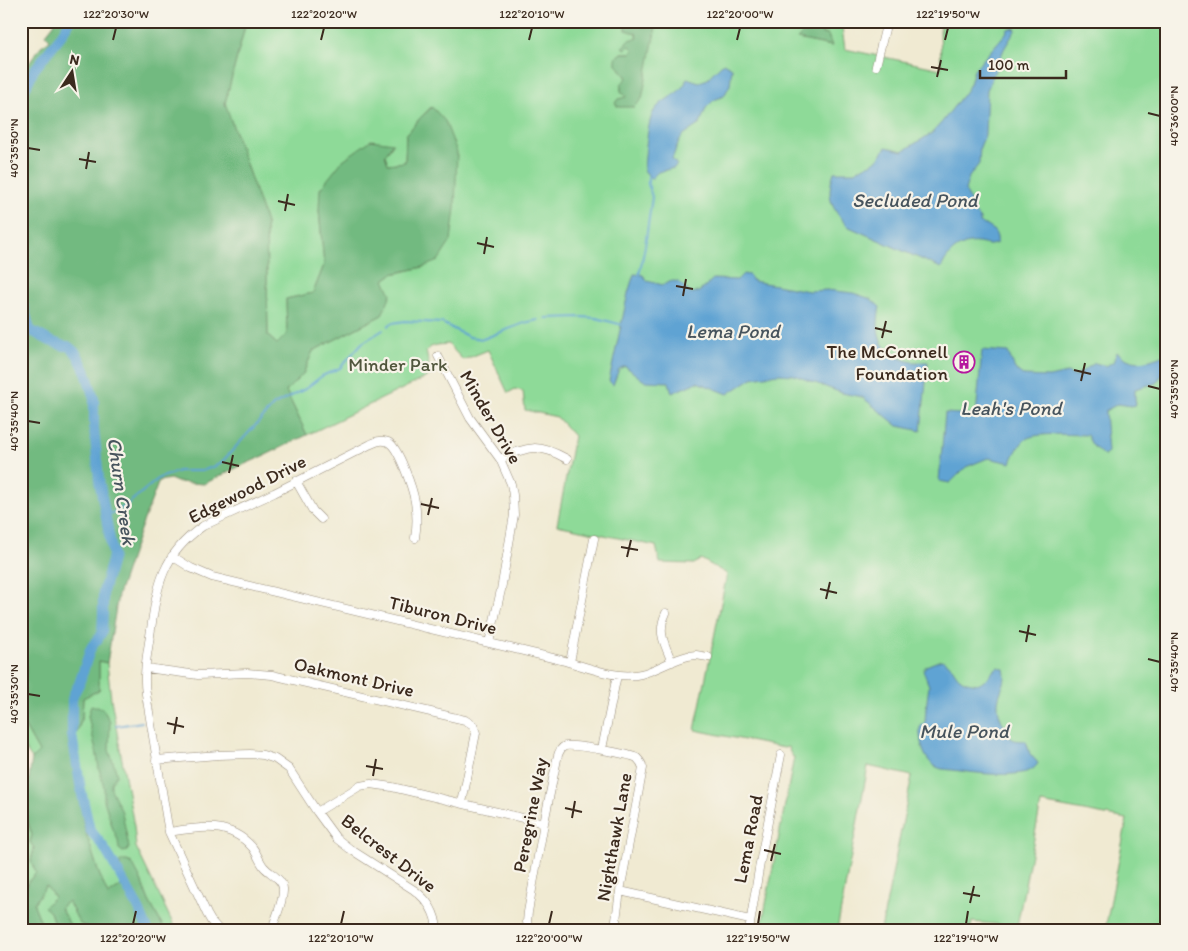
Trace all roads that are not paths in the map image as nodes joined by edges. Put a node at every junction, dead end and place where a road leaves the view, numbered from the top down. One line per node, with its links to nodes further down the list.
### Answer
1 (887, 21): 2 (street)
2 (876, 66)
3 (438, 356): 4 (street, Minder Drive)
4 (500, 459): 5 (street); 12 (street, Minder Drive)
5 (567, 459)
6 (296, 481): 7 (street); 8 (street, Edgewood Drive); 10 (street, Edgewood Drive)
7 (321, 519)
8 (415, 538)
9 (594, 539): 14 (street)
10 (172, 556): 12 (street, Tiburon Drive); 16 (street, Edgewood Drive)
11 (666, 613): 15 (street)
12 (489, 643): 14 (street, Tiburon Drive)
13 (708, 657): 15 (street, Tiburon Drive)
14 (570, 662): 17 (street, Tiburon Drive)
15 (672, 662): 17 (street, Tiburon Drive)
16 (146, 668): 20 (street, Edgewood Drive); 21 (street, Oakmont Drive)
17 (617, 675): 18 (street)
18 (602, 749): 23 (street, Peregrine Way); 25 (street, Nighthawk Lane)
19 (780, 755): 26 (street, Lema Road)
20 (156, 760): 22 (street, Belcrest Drive); 24 (street, Edgewood Drive)
21 (462, 804): 22 (street); 23 (street)
22 (317, 812): 29 (street, Belcrest Drive)
23 (544, 823): 30 (street, Peregrine Way)
24 (169, 832): 27 (street, Edgewood Drive); 28 (street)
25 (620, 891): 26 (street); 31 (street, Nighthawk Lane)
26 (750, 920): 32 (street, Lema Road)
27 (219, 930)
28 (272, 930)
29 (437, 930)
30 (529, 930)
31 (616, 930)
32 (749, 930)

